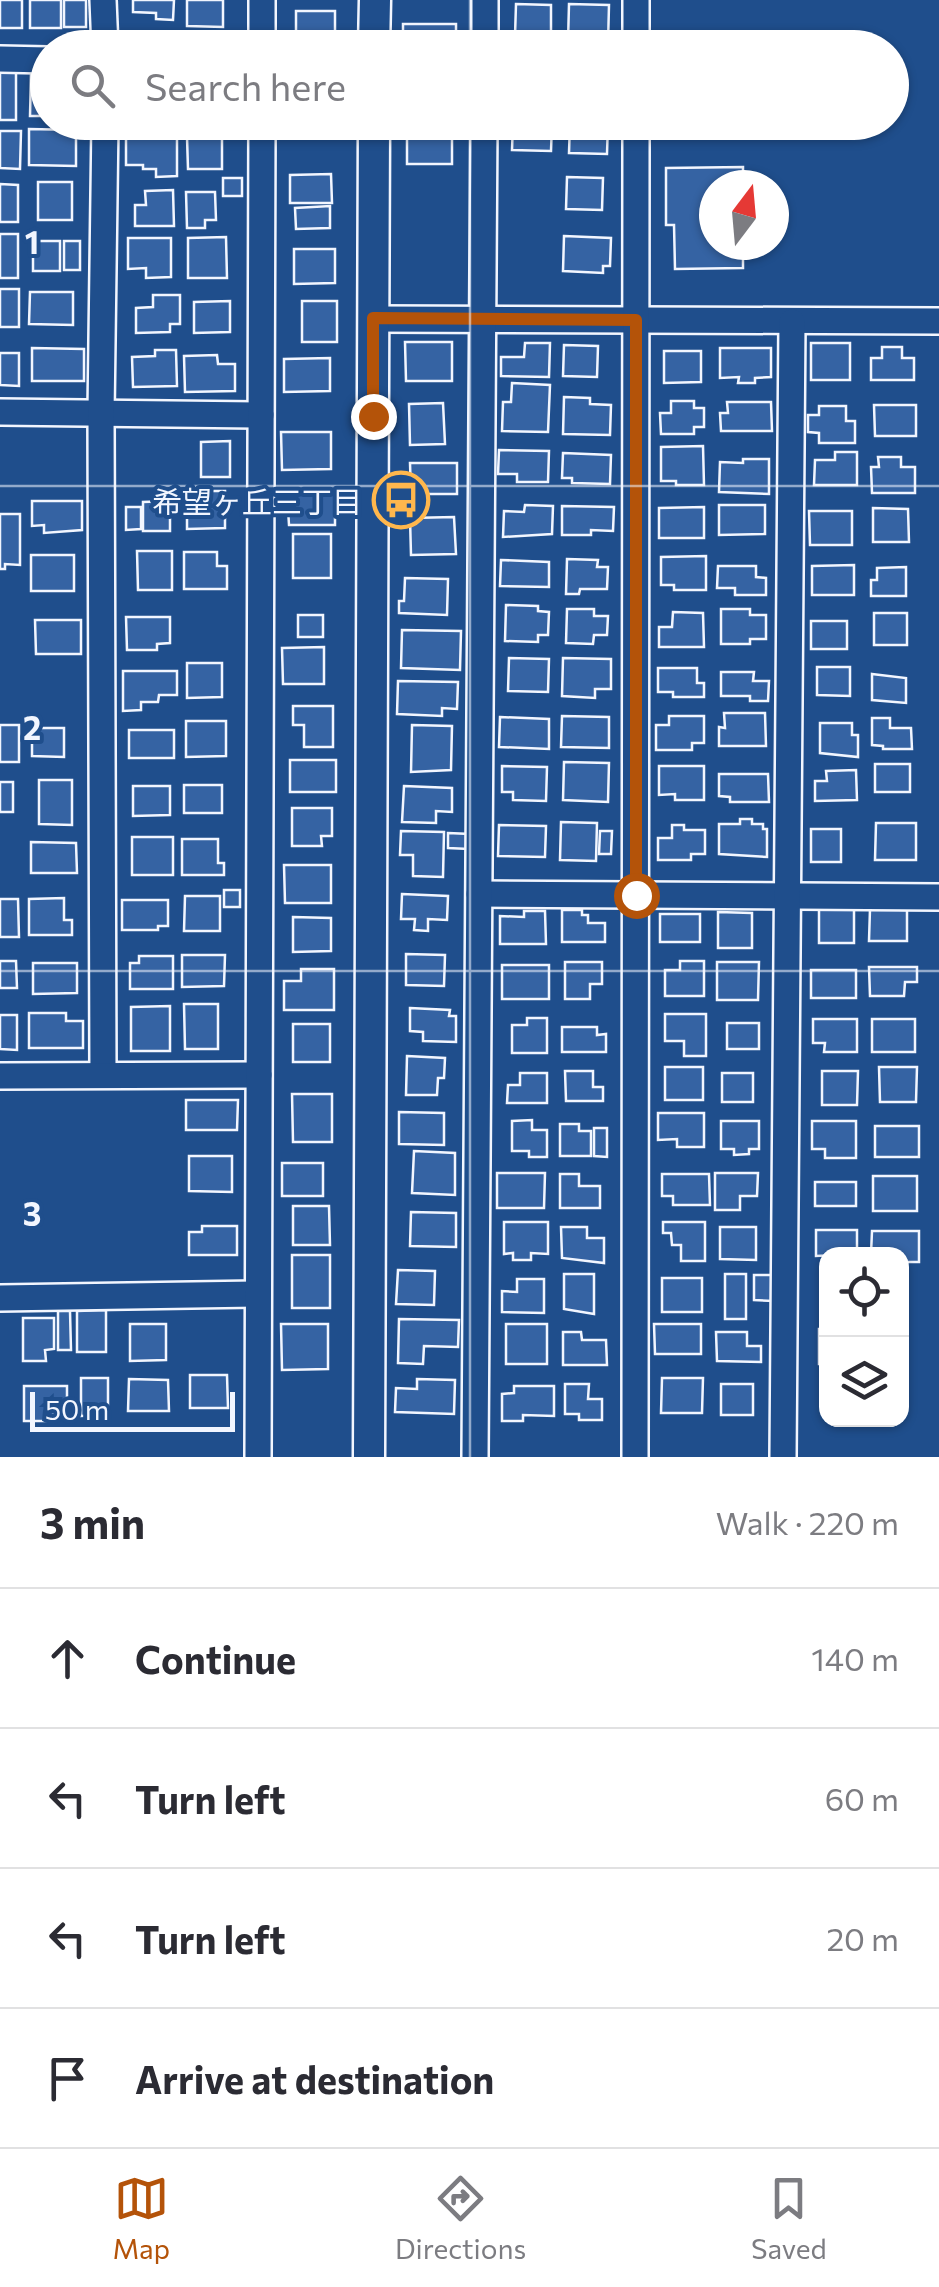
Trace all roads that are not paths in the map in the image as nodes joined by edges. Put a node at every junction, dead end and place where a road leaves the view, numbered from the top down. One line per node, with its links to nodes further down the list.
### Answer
1 (103, 0): 6 (street)
2 (262, 0): 7 (street)
3 (374, 0): 8 (street)
4 (485, 0): 9 (street)
5 (636, 0): 10 (street)
6 (104, 30)
7 (262, 30)
8 (374, 30)
9 (485, 30)
10 (636, 30)
11 (0, 59): 12 (street)
12 (30, 60)
13 (105, 140): 24 (street)
14 (262, 140): 25 (street)
15 (374, 140): 18 (street)
16 (484, 140): 19 (street)
17 (636, 140): 20 (street)
18 (373, 318): 19 (street); 36 (street)
19 (483, 319): 20 (street); 26 (street)
20 (636, 320): 22 (street); 27 (street)
21 (939, 320): 22 (street)
22 (792, 322): 28 (street)
23 (0, 412): 24 (street)
24 (101, 414): 25 (street); 30 (street)
25 (261, 415): 31 (street)
26 (479, 894): 27 (street); 37 (street)
27 (636, 895): 28 (street); 38 (street)
28 (787, 896): 29 (street); 39 (street)
29 (939, 897)
30 (103, 1075): 31 (street); 32 (street)
31 (259, 1075): 33 (street)
32 (0, 1076)
33 (258, 1294): 34 (street); 35 (street)
34 (0, 1298)
35 (258, 1457)
36 (369, 1457)
37 (475, 1457)
38 (635, 1457)
39 (783, 1457)

